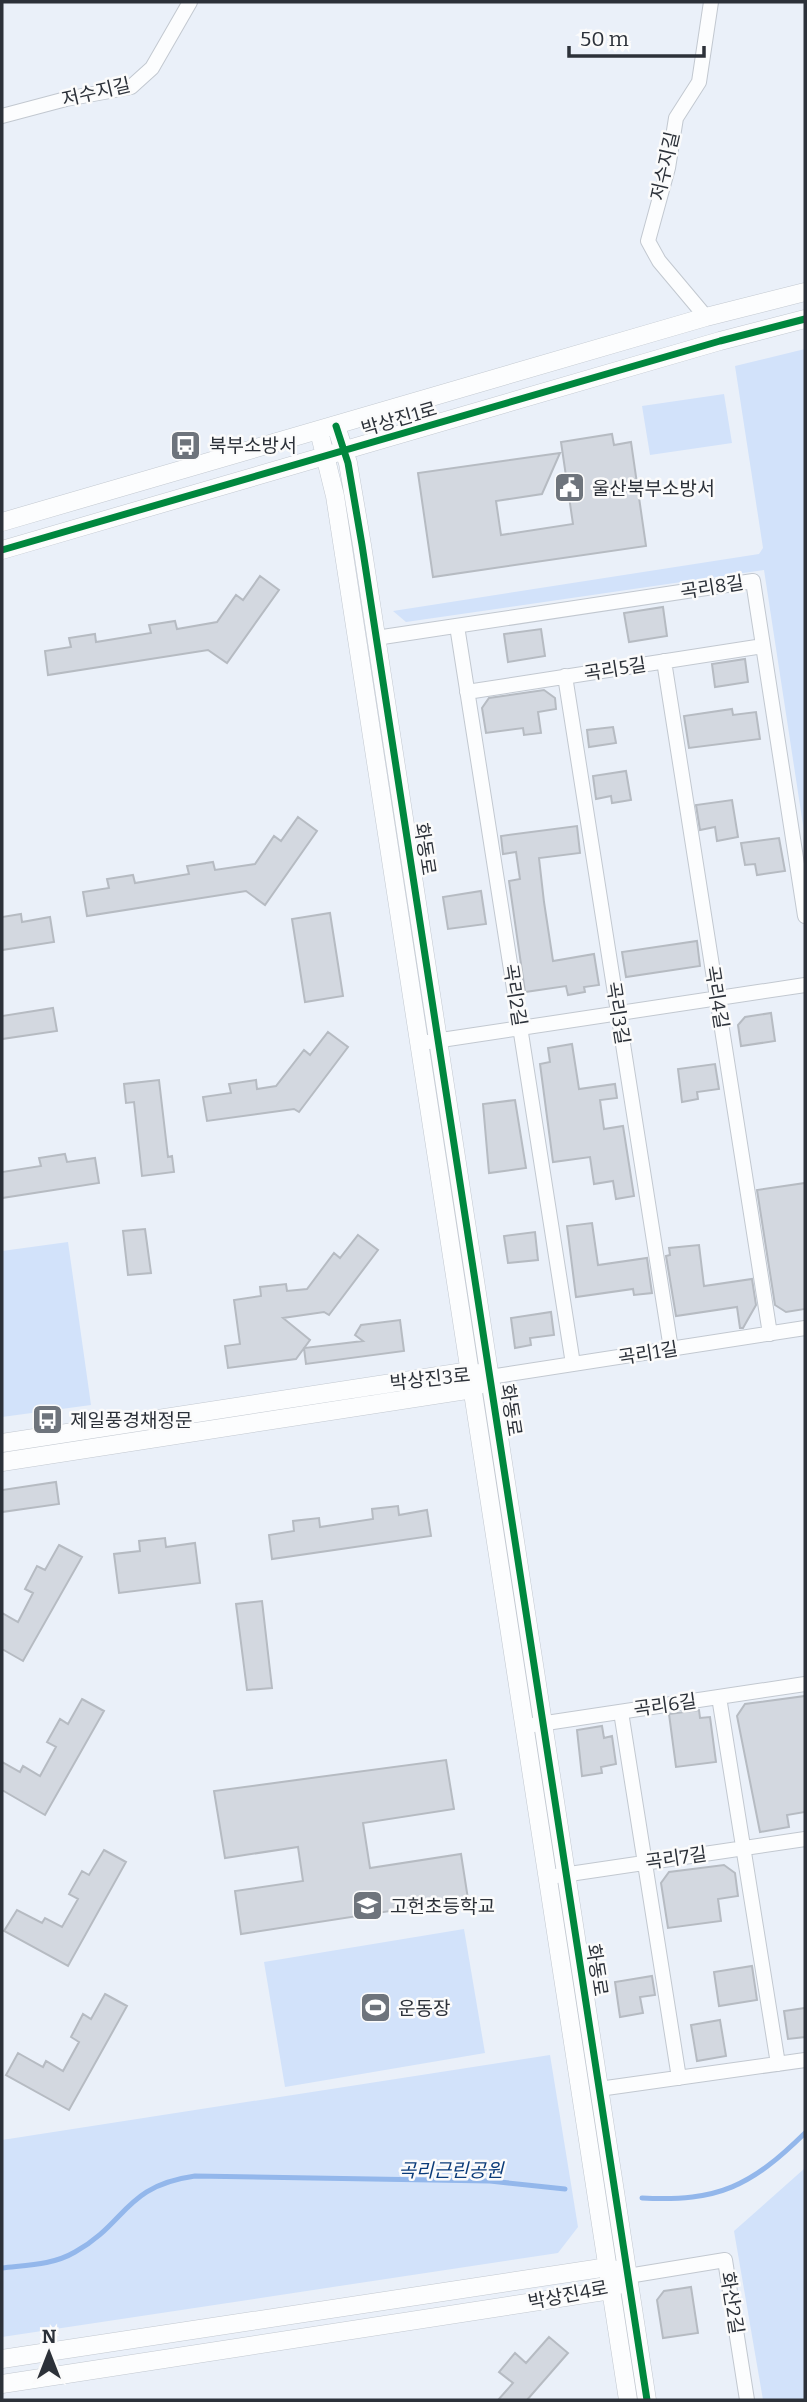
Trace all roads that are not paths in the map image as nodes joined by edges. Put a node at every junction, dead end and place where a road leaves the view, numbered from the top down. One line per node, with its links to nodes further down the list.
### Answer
1 (190, 2): 3 (street, 저수지길)
2 (711, 2): 5 (street, 저수지길)
3 (2, 116)
4 (805, 292): 5 (street, 박상진1로)
5 (706, 317): 7 (street, 박상진1로)
6 (805, 320): 9 (street, 박상진1로)
7 (337, 426): 8 (street, 박상진1로); 9 (street, 화동로)
8 (318, 431): 10 (street, 화동로); 11 (street, 박상진1로)
9 (345, 452): 10 (street, 박상진1로); 14 (street, 화동로)
10 (326, 457): 12 (street, 박상진1로); 25 (street, 화동로)
11 (2, 522)
12 (2, 550)
13 (457, 626): 14 (street, 곡리8길); 15 (street, 곡리8길); 18 (street, 곡리2길)
14 (376, 638): 24 (street, 화동로)
15 (763, 646): 16 (street, 곡리5길); 19 (street, 곡리8길)
16 (664, 661): 17 (street, 곡리5길); 21 (street, 곡리4길)
17 (565, 676): 18 (street, 곡리5길); 22 (street, 곡리3길)
18 (467, 692): 23 (street, 곡리2길)
19 (805, 916)
20 (805, 985): 21 (street)
21 (717, 998): 22 (street); 27 (street, 곡리4길)
22 (618, 1013): 23 (street); 28 (street, 곡리3길)
23 (520, 1028): 24 (street); 29 (street, 곡리2길)
24 (438, 1040): 25 (street); 31 (street, 화동로)
25 (420, 1043): 30 (street, 화동로)
26 (805, 1328): 27 (street, 곡리1길)
27 (770, 1334): 28 (street, 곡리1길)
28 (671, 1349): 29 (street, 곡리1길)
29 (573, 1364): 31 (street, 곡리1길)
30 (470, 1371): 31 (street, 박상진3로); 32 (street, 화동로); 33 (street, 박상진3로)
31 (490, 1377): 32 (street, 박상진3로); 38 (street, 화동로)
32 (473, 1389): 34 (street, 박상진3로); 39 (street, 화동로)
33 (2, 1443)
34 (2, 1462)
35 (805, 1684): 36 (street, 곡리6길)
36 (719, 1697): 37 (street, 곡리6길); 41 (street)
37 (621, 1712): 38 (street, 곡리6길); 42 (street)
38 (543, 1723): 39 (street, 곡리6길); 43 (street, 화동로)
39 (525, 1726): 44 (street, 화동로)
40 (805, 1839): 41 (street, 곡리7길)
41 (743, 1848): 42 (street, 곡리7길); 46 (street)
42 (645, 1863): 43 (street, 곡리7길); 47 (street)
43 (566, 1874): 44 (street, 곡리7길); 48 (street, 화동로)
44 (548, 1877): 49 (street, 화동로)
45 (805, 2060): 46 (street)
46 (778, 2064): 47 (street)
47 (679, 2078): 48 (street)
48 (599, 2089): 50 (street, 화동로)
49 (608, 2267): 50 (street, 박상진4로); 51 (street, 화동로); 52 (street, 박상진4로)
50 (628, 2276): 51 (street, 박상진4로); 55 (street, 화동로); 56 (street, 화산2길)
51 (611, 2290): 53 (street, 박상진4로); 54 (street, 화동로)
52 (2, 2359)
53 (2, 2384)
54 (628, 2400)
55 (647, 2400)
56 (747, 2400)

